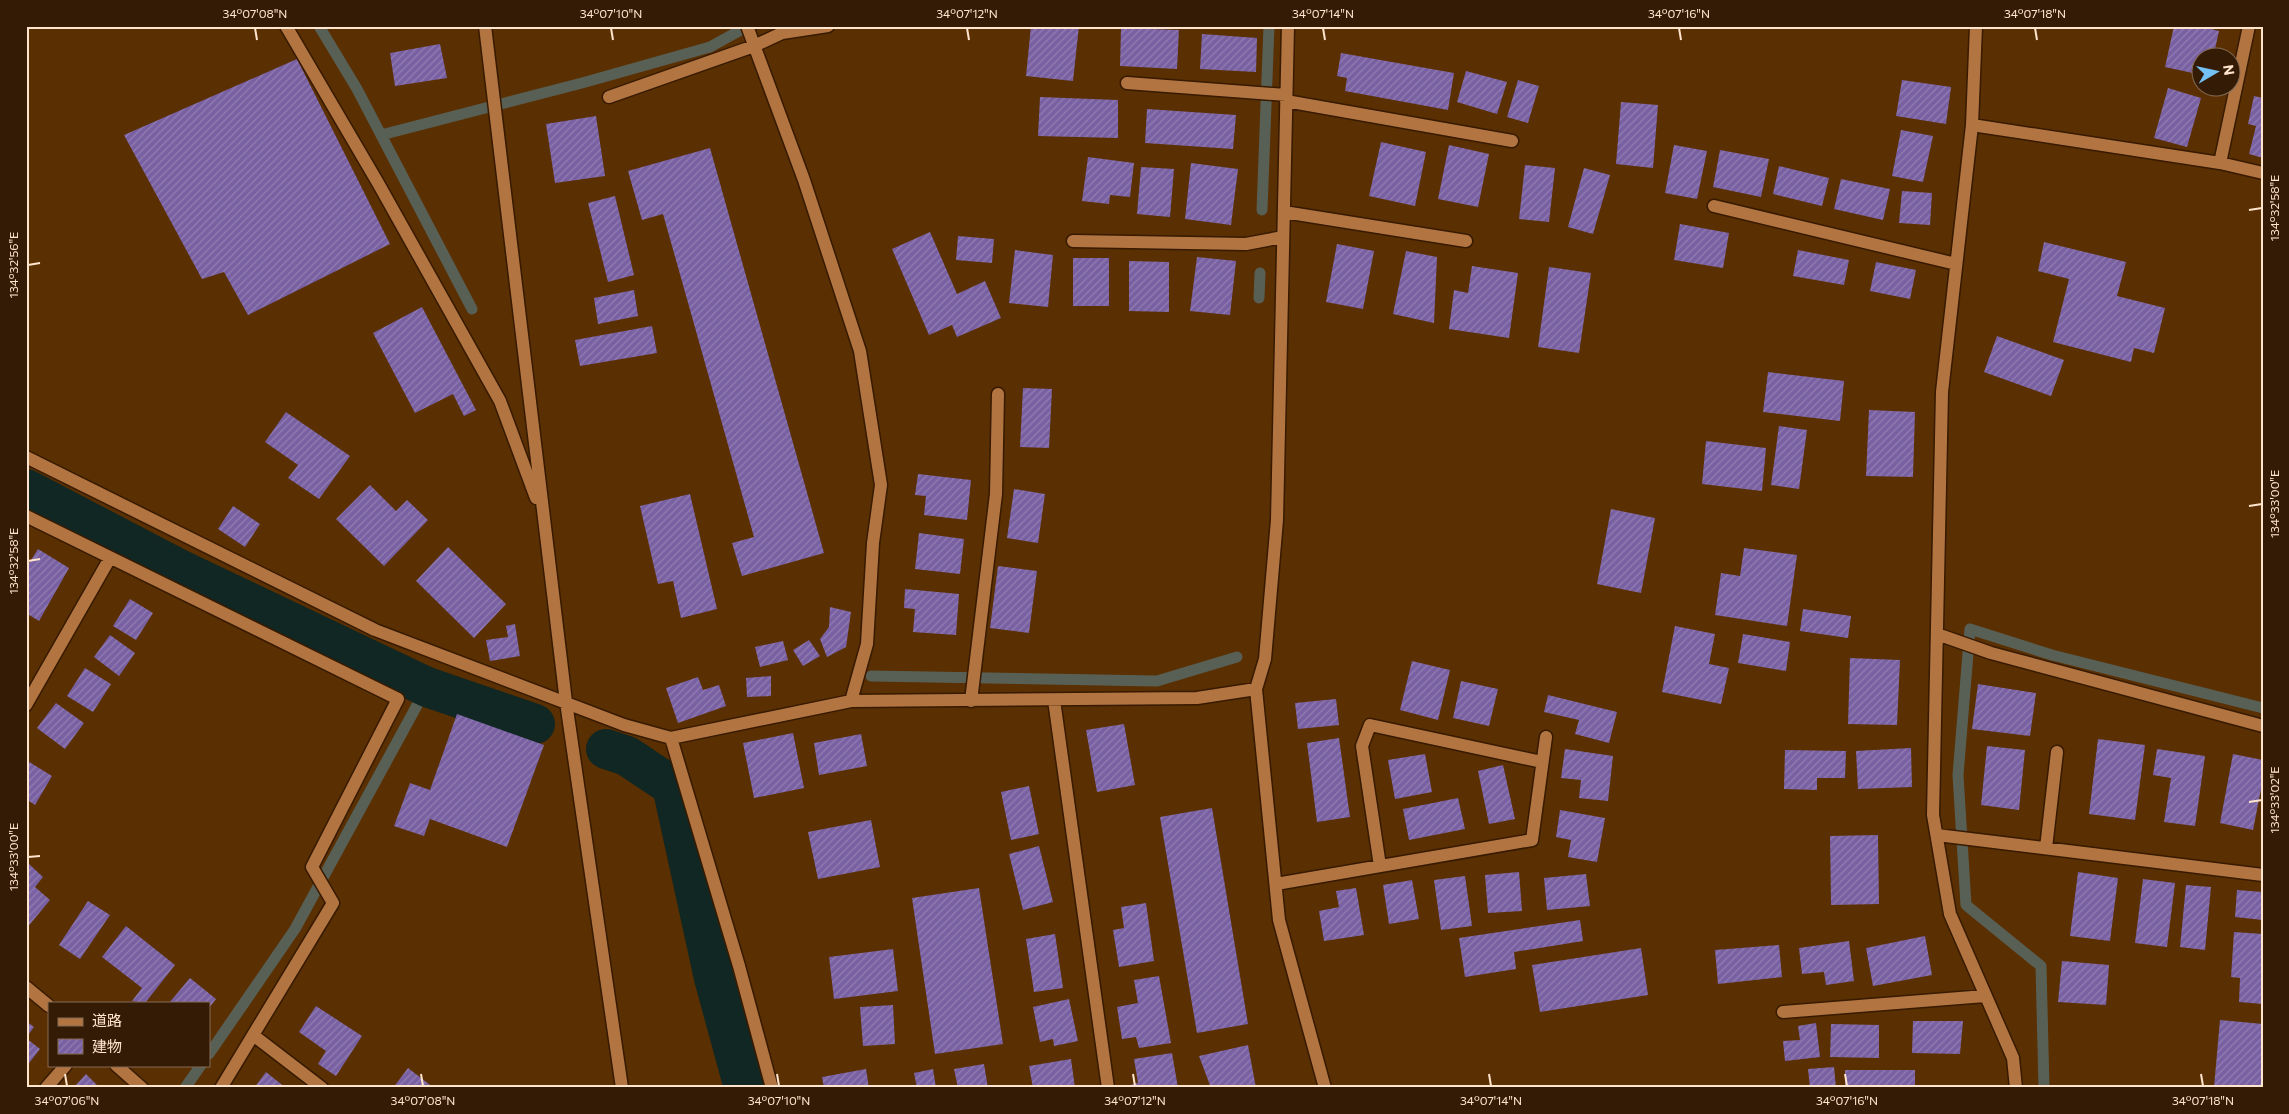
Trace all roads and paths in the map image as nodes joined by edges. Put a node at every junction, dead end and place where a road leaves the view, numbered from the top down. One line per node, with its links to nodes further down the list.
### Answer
1 (286, 26): 25 (street)
2 (484, 26): 25 (street)
3 (746, 26): 8 (street)
4 (828, 26): 8 (street)
5 (1288, 26): 11 (street)
6 (1976, 26): 12 (street)
7 (2249, 26): 14 (street)
8 (754, 46): 10 (street); 31 (street)
9 (1127, 83): 11 (street)
10 (609, 97)
11 (1284, 97): 13 (street); 17 (street)
12 (1972, 125): 14 (street); 21 (street)
13 (1512, 141)
14 (2220, 163): 15 (street)
15 (2263, 173)
16 (1714, 206): 21 (street)
17 (1284, 212): 18 (street); 20 (street)
18 (1283, 237): 19 (street); 28 (street)
19 (1073, 241)
20 (1466, 241)
21 (1956, 264): 27 (street)
22 (998, 394): 29 (street)
23 (26, 458): 32 (street)
24 (26, 516): 26 (street)
25 (544, 518): 32 (street)
26 (110, 558): 33 (street); 48 (street)
27 (1938, 634): 34 (street); 39 (street)
28 (1256, 689): 30 (street); 43 (street)
29 (972, 700): 30 (street); 31 (street)
30 (1054, 700): 57 (street)
31 (851, 701): 35 (street)
32 (566, 702): 35 (street); 55 (street)
33 (26, 705)
34 (2263, 726)
35 (671, 738): 56 (street)
36 (1546, 738): 38 (street)
37 (2057, 752): 40 (street)
38 (1542, 762): 41 (street); 41 (street)
39 (1937, 835): 40 (street); 45 (street)
40 (2046, 848): 42 (street)
41 (1380, 866): 43 (street)
42 (2263, 875)
43 (1276, 884): 58 (street)
44 (26, 987): 46 (street)
45 (1984, 996): 47 (street); 59 (street)
46 (48, 1005)
47 (1783, 1012)
48 (253, 1035): 53 (street); 54 (street)
49 (65, 1066): 51 (street)
50 (117, 1066): 52 (street)
51 (46, 1088)
52 (142, 1088)
53 (221, 1088)
54 (322, 1088)
55 (622, 1088)
56 (772, 1088)
57 (1108, 1088)
58 (1325, 1088)
59 (2016, 1088)

